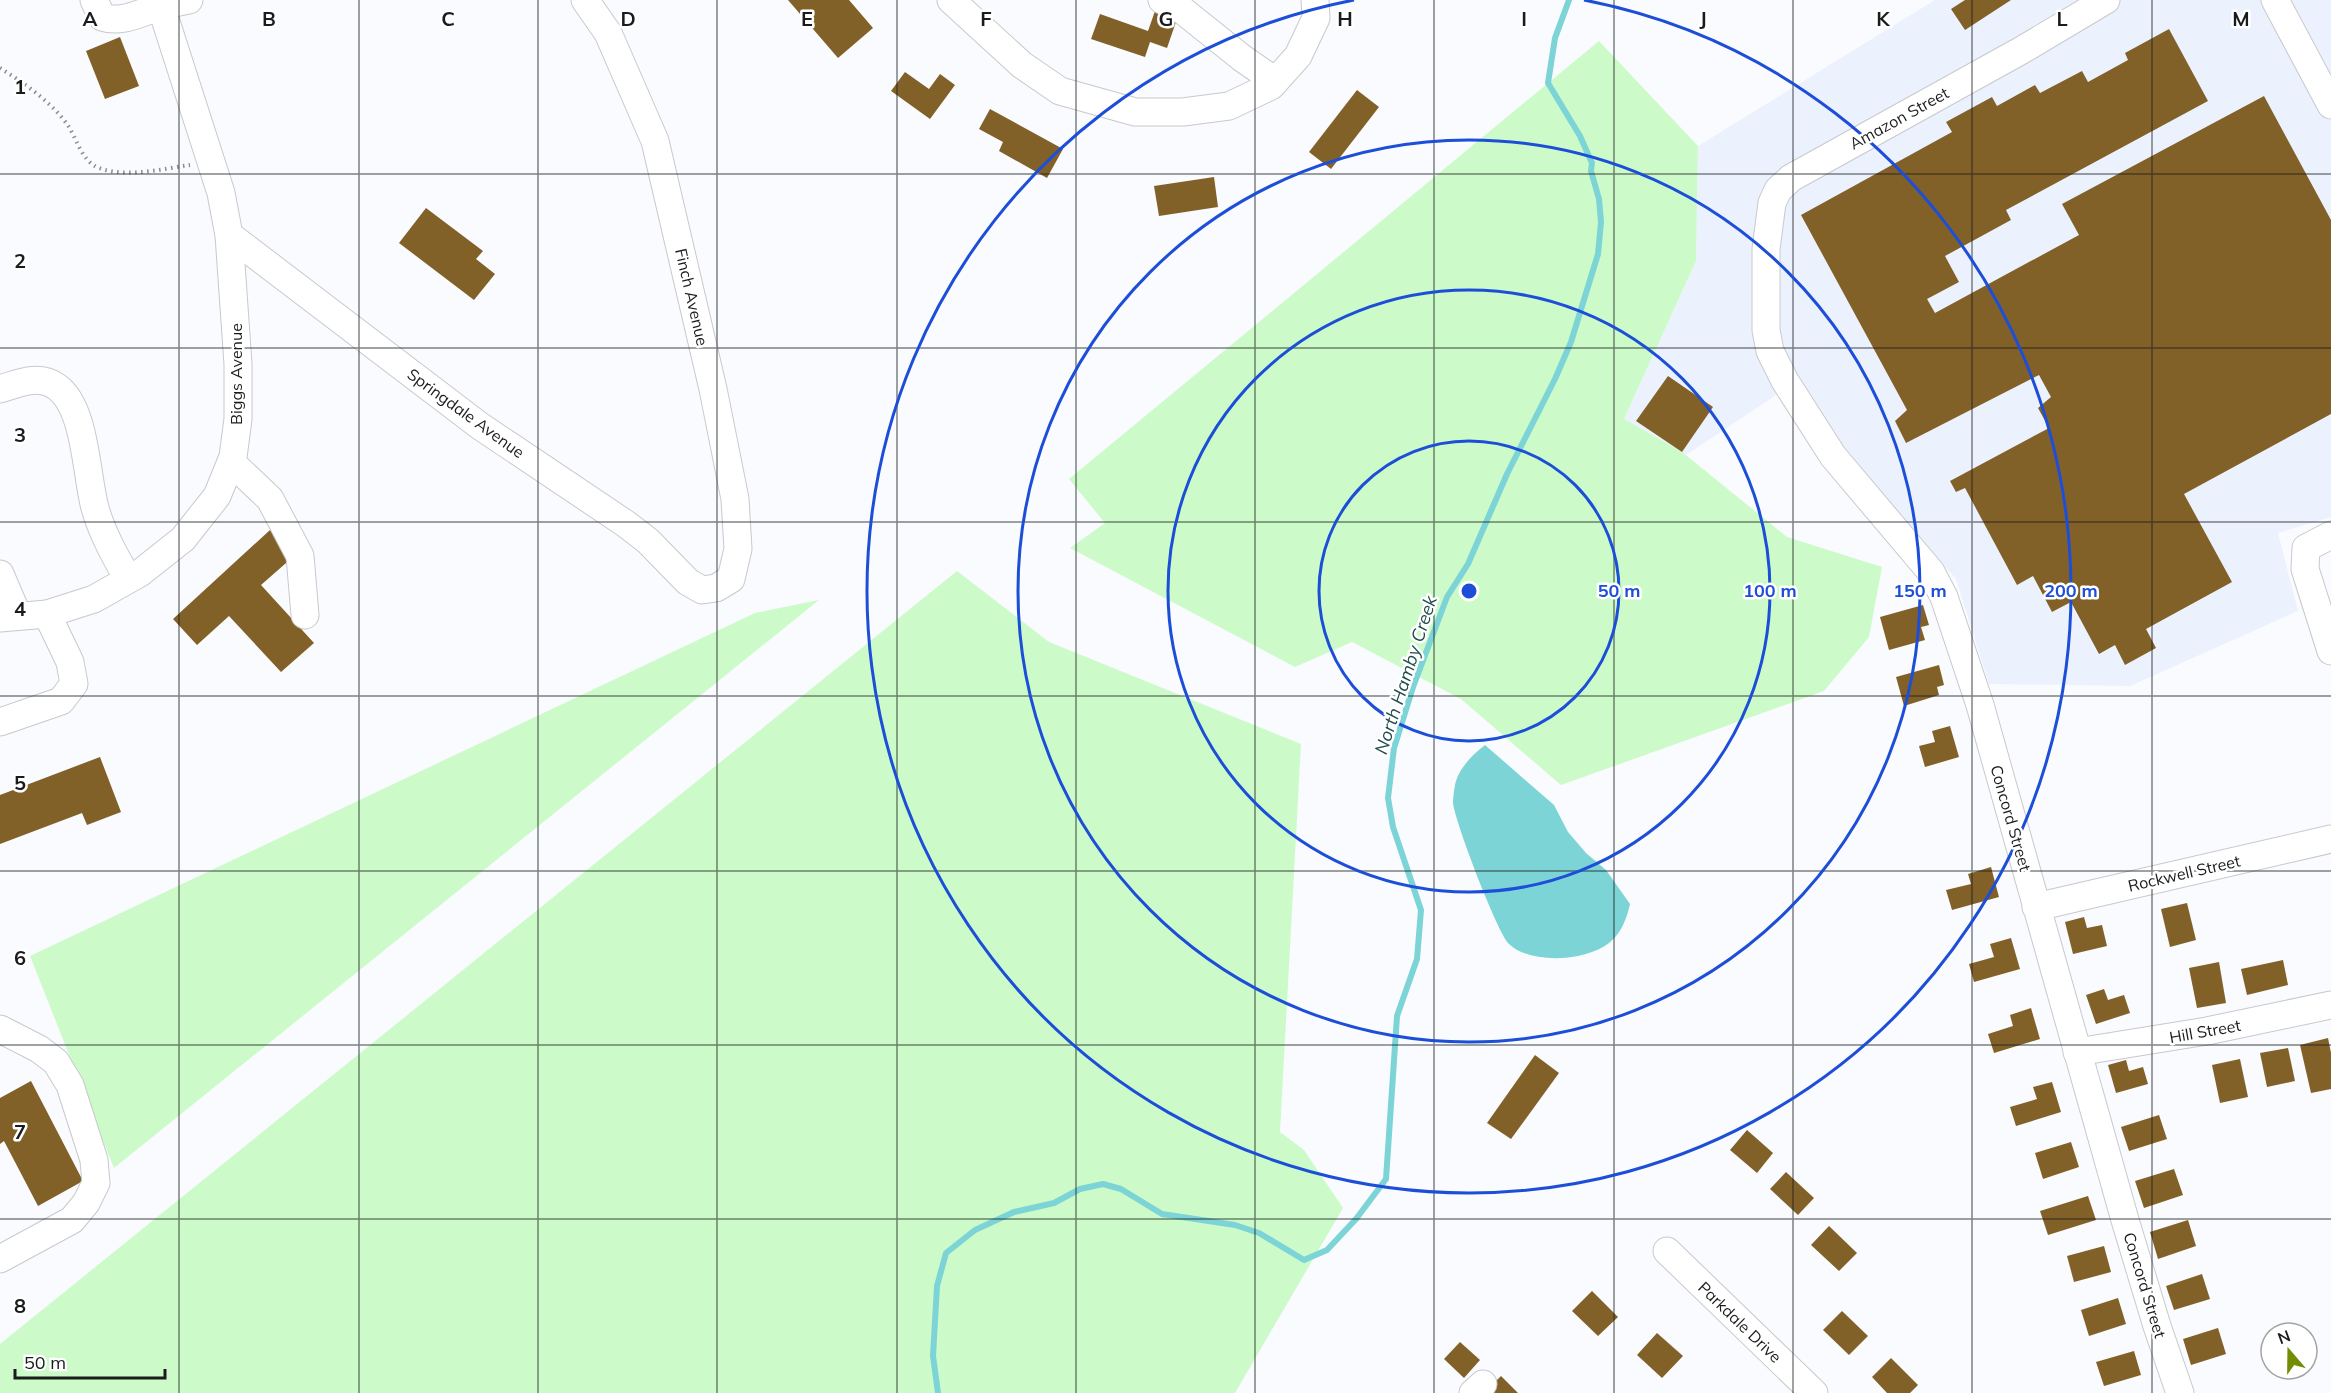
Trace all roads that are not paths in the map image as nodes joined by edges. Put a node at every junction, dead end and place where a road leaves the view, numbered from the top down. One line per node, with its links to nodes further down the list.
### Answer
1 (94, 0): 9 (street)
2 (189, 0): 9 (street)
3 (585, 0): 19 (street, Finch Avenue)
4 (951, 0): 10 (street)
5 (1162, 0): 10 (street)
6 (1315, 0): 10 (street)
7 (2106, 0): 13 (street, Amazon Street)
8 (2275, 0): 11 (street)
9 (160, 3): 12 (street, Biggs Avenue)
10 (1275, 81)
11 (2331, 105)
12 (229, 235): 15 (street, Biggs Avenue); 19 (street, Springdale Avenue)
13 (1766, 285): 26 (street, Concord Street)
14 (0, 389): 18 (street)
15 (231, 462): 18 (street, Biggs Avenue); 21 (street)
16 (2331, 535): 23 (street)
17 (0, 574): 22 (street)
18 (128, 579): 20 (street, Biggs Avenue)
19 (702, 590)
20 (47, 614): 22 (street, Biggs Avenue); 24 (street)
21 (305, 615)
22 (9, 617)
23 (2331, 651)
24 (0, 722)
25 (2331, 839): 26 (street, Rockwell Street)
26 (2036, 907): 29 (street, Concord Street)
27 (2331, 1005): 29 (street, Hill Street)
28 (0, 1029): 31 (street)
29 (2077, 1052): 33 (street, Concord Street)
30 (1667, 1251): 32 (street, Parkdale Drive)
31 (0, 1259)
32 (1814, 1393)
33 (2180, 1393)

